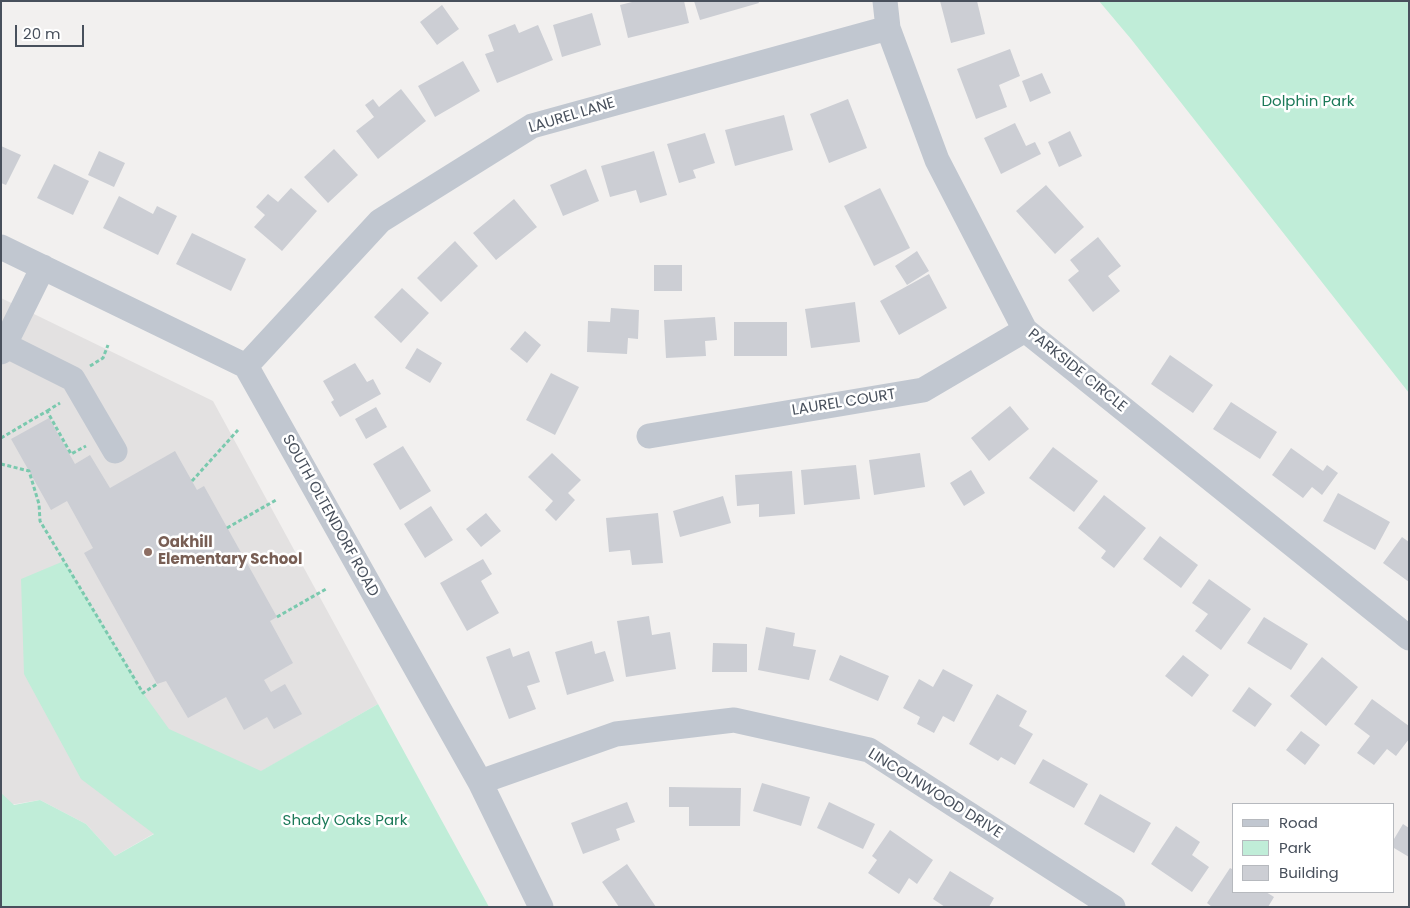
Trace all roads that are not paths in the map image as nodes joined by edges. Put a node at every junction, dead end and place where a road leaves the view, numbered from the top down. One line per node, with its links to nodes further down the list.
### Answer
1 (885, 1): 2 (street, PARKSIDE CIRCLE)
2 (888, 28): 5 (street, PARKSIDE CIRCLE); 7 (street, LAUREL LANE)
3 (1, 247): 4 (street)
4 (43, 267): 6 (street); 7 (street)
5 (1025, 330): 8 (street, LAUREL COURT); 10 (street, PARKSIDE CIRCLE)
6 (3, 349): 9 (street)
7 (246, 366): 11 (street, SOUTH OLTENDORF ROAD)
8 (649, 436)
9 (115, 451)
10 (1409, 638)
11 (480, 782): 12 (street, SOUTH OLTENDORF ROAD); 13 (street, LINCOLNWOOD DRIVE)
12 (541, 907)
13 (1113, 907)

